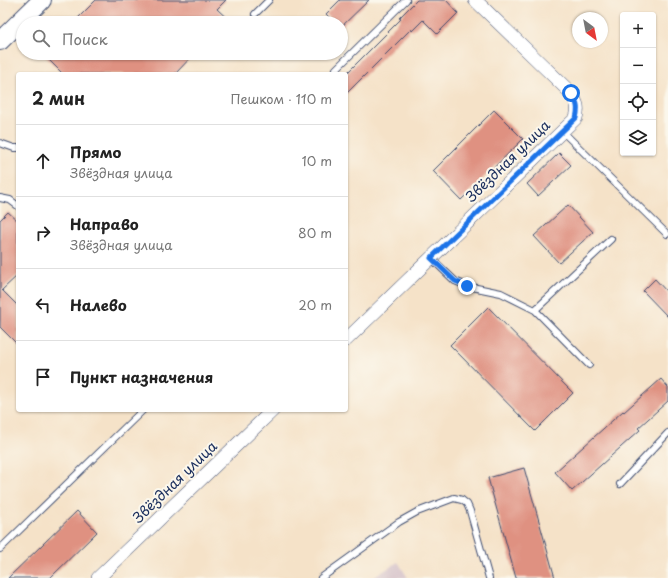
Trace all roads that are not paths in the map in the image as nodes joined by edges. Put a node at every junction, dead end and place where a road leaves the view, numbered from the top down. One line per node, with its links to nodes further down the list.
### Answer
1 (42, 0): 6 (street)
2 (269, 0): 5 (lane)
3 (406, 0): 9 (lane)
4 (475, 0): 12 (street, Звёздная улица)
5 (255, 14)
6 (26, 16)
7 (16, 25): 8 (street)
8 (0, 41)
9 (348, 57)
10 (345, 60): 11 (lane)
11 (336, 69)
12 (562, 131): 17 (lane); 19 (street, Звёздная улица)
13 (0, 143): 14 (lane)
14 (16, 147)
15 (0, 198): 16 (lane)
16 (16, 204)
17 (667, 234)
18 (611, 239): 20 (lane)
19 (431, 258): 20 (lane); 21 (street, Звёздная улица)
20 (536, 310): 22 (lane)
21 (348, 338)
22 (589, 365)
23 (140, 412): 27 (lane)
24 (271, 412): 28 (street, Звёздная улица)
25 (668, 433): 26 (lane)
26 (620, 484)
27 (0, 549)
28 (98, 578)
29 (321, 578): 30 (lane)
30 (489, 578)

